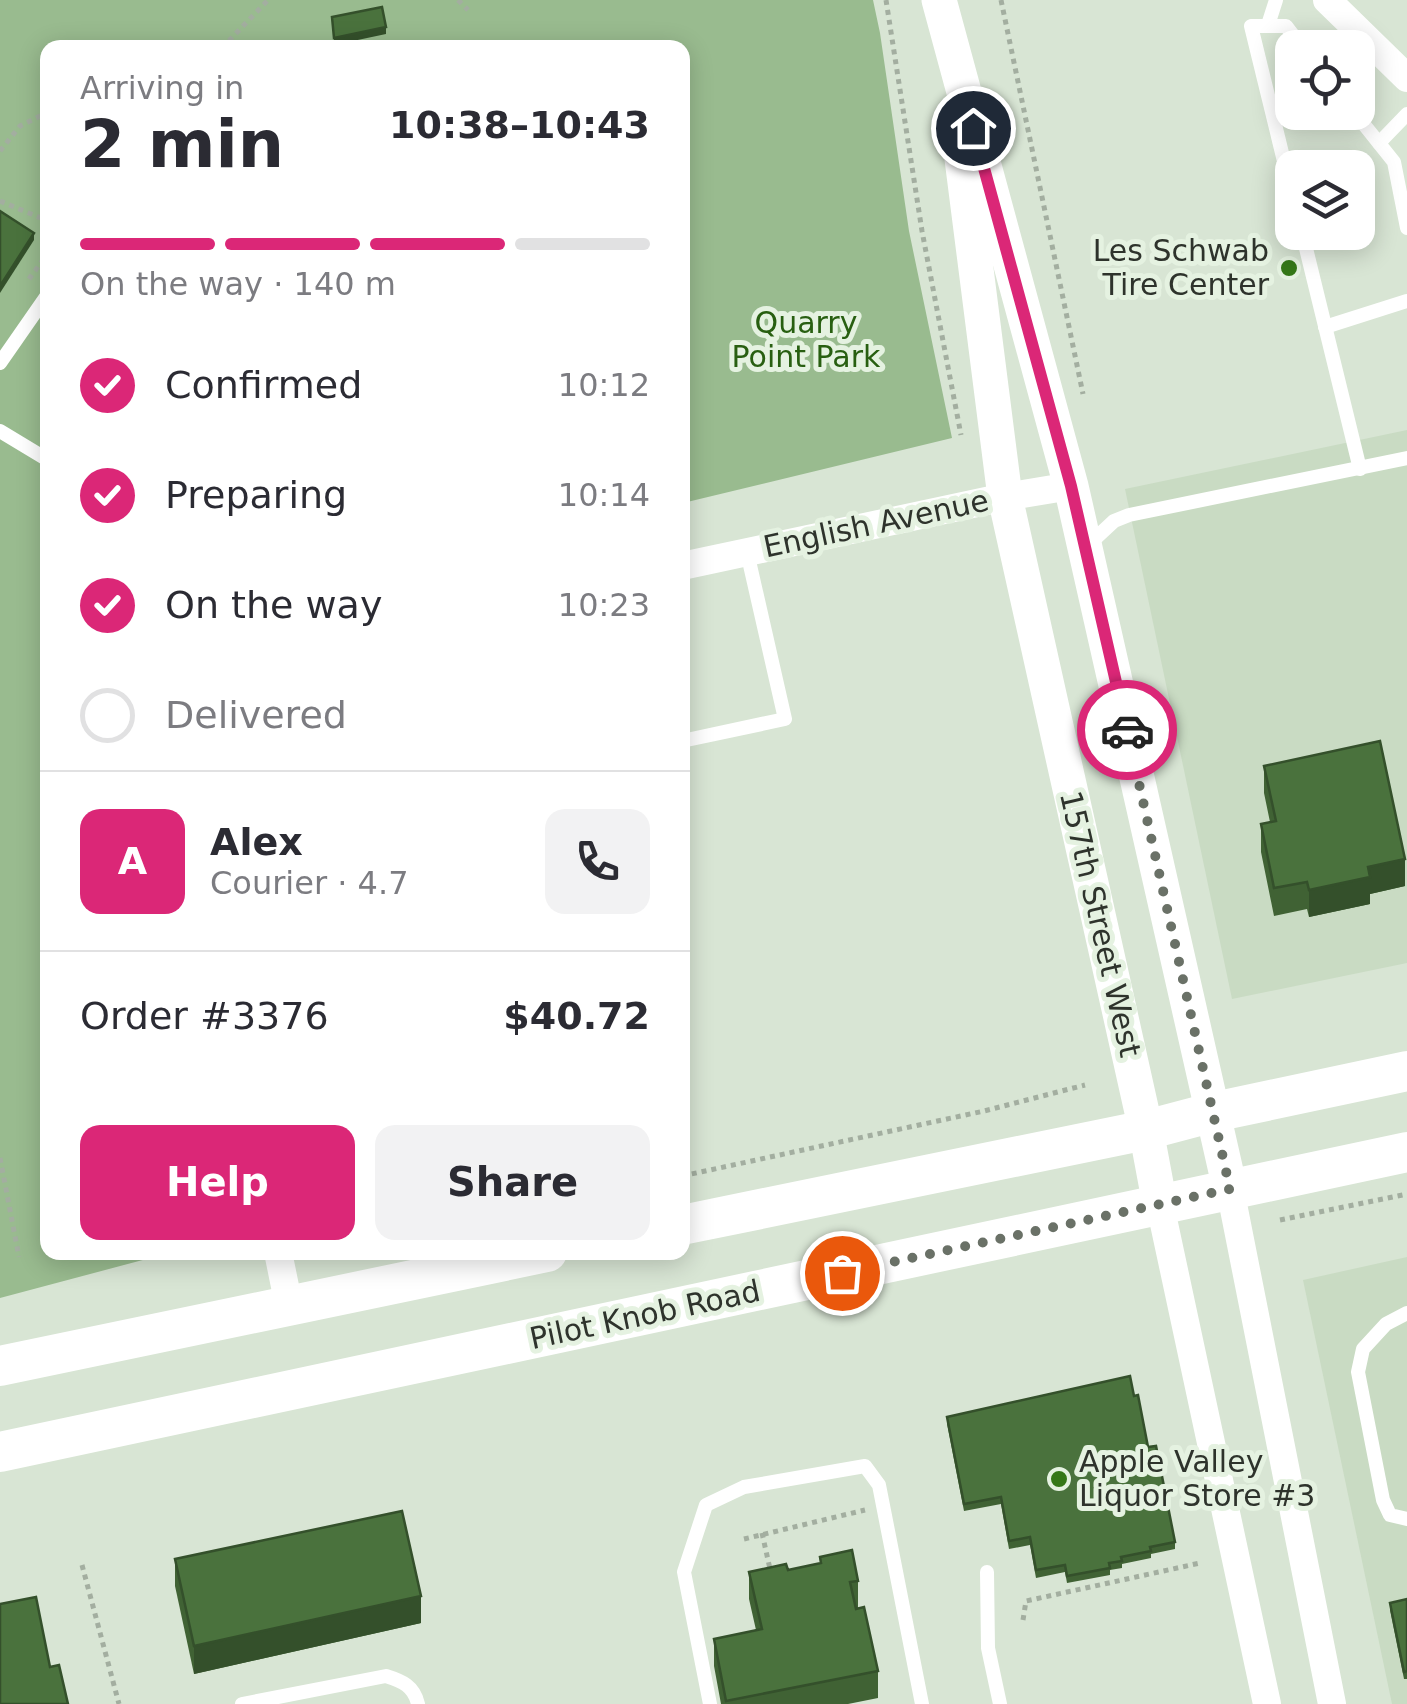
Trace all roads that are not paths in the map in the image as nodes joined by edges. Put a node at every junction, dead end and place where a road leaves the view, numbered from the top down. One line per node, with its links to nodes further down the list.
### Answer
1 (1276, 0): 4 (lane)
2 (1327, 0): 6 (street)
3 (942, 11): 21 (street, 157th Street West); 22 (street, 157th Street West)
4 (1268, 25): 5 (lane); 10 (lane)
5 (1289, 30)
6 (1407, 78)
7 (1407, 114): 9 (lane)
8 (1369, 130): 9 (lane)
9 (1379, 143): 11 (lane)
10 (1281, 150)
11 (1407, 228)
12 (1306, 250): 15 (lane)
13 (1407, 301): 15 (lane)
14 (40, 306): 16 (lane)
15 (1325, 327): 20 (lane)
16 (0, 364)
17 (0, 431): 18 (lane)
18 (40, 455)
19 (1407, 458): 20 (lane)
20 (1360, 468): 23 (lane)
21 (1071, 486): 22 (street, English Avenue); 23 (street, 157th Street West)
22 (1005, 497): 24 (street, English Avenue); 29 (street, 157th Street West)
23 (1086, 547): 28 (street, 157th Street West)
24 (747, 552): 25 (street, English Avenue); 26 (lane)
25 (690, 564)
26 (690, 740)
27 (1407, 1071): 28 (main road)
28 (1214, 1112): 29 (main road); 31 (street, 157th Street West)
29 (1146, 1130): 32 (street, 157th Street West); 33 (main road)
30 (1407, 1152): 31 (main road, Pilot Knob Road)
31 (1230, 1189): 32 (main road, Pilot Knob Road); 49 (street, 157th Street West)
32 (1160, 1206): 39 (main road, Pilot Knob Road); 48 (street, 157th Street West)
33 (690, 1223)
34 (279, 1260): 36 (street)
35 (509, 1260): 36 (main road)
36 (288, 1306): 38 (main road)
37 (1407, 1313): 40 (lane)
38 (0, 1366)
39 (0, 1452)
40 (1407, 1518)
41 (987, 1572): 47 (lane)
42 (314, 1697): 43 (lane); 44 (lane)
43 (242, 1704)
44 (418, 1704)
45 (710, 1704): 46 (lane)
46 (922, 1704)
47 (1000, 1704)
48 (1267, 1704)
49 (1332, 1704)

